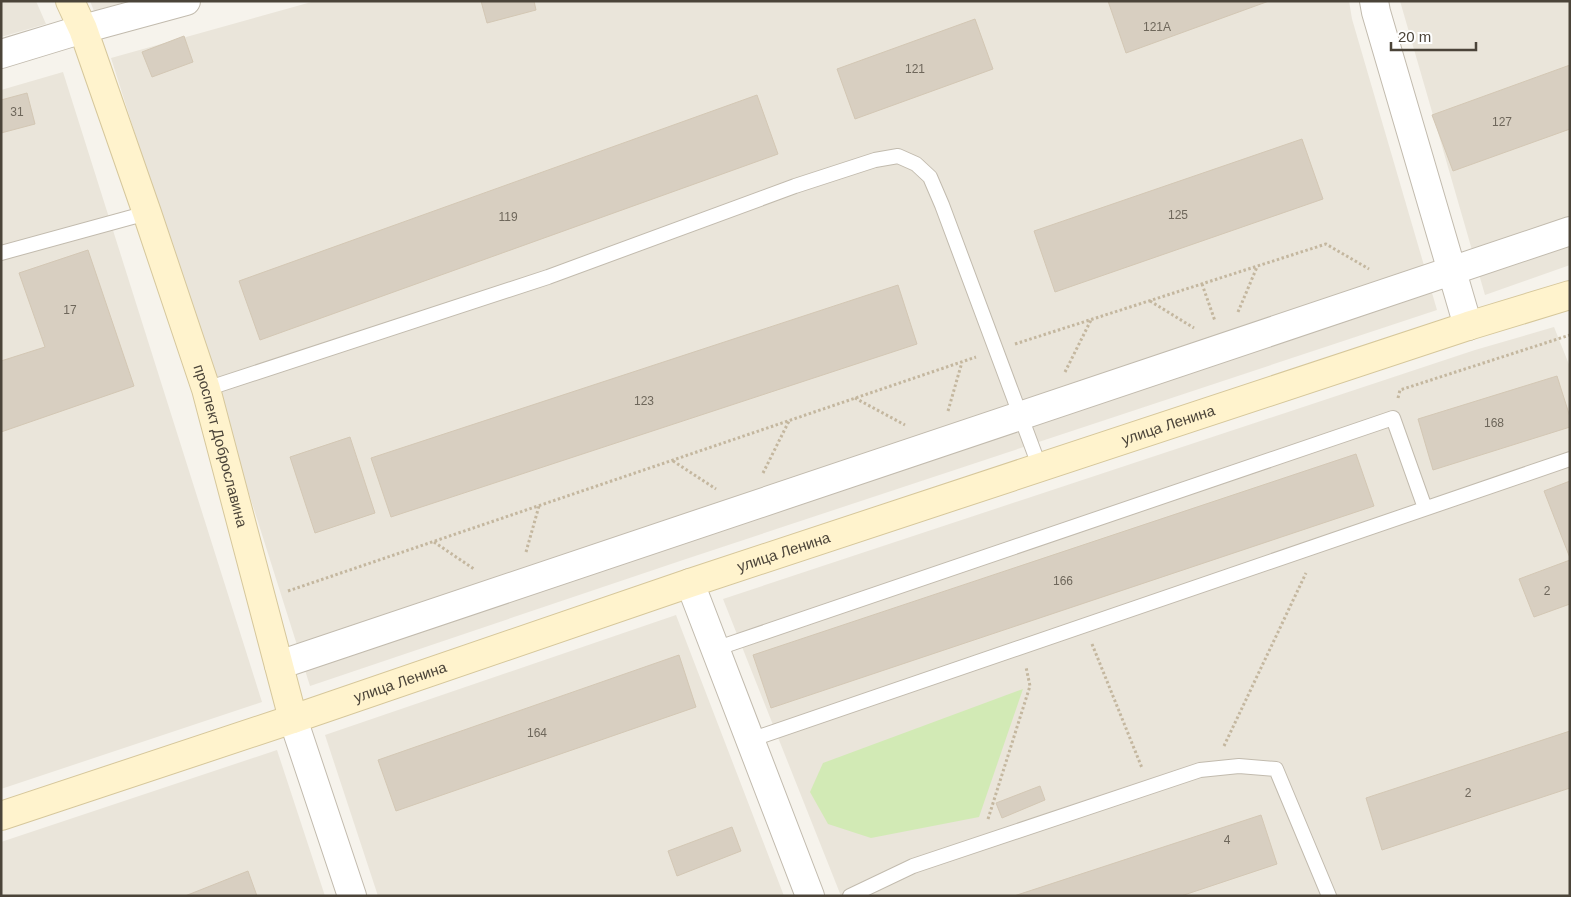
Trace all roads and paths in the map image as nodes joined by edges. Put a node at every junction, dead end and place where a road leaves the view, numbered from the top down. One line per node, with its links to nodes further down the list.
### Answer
1 (70, 1): 4 (main road, проспект Доброславина)
2 (186, 1): 4 (street)
3 (1374, 1): 10 (street)
4 (82, 29): 5 (street); 6 (main road, проспект Доброславина)
5 (1, 54)
6 (147, 213): 8 (lane); 21 (main road, проспект Доброславина)
7 (1570, 231): 10 (street)
8 (1, 253)
9 (1257, 266): 11 (path); 12 (path); 18 (path)
10 (1452, 271): 12 (street); 16 (street)
11 (1202, 284): 14 (path); 18 (path)
12 (1402, 288): 18 (street)
13 (1569, 297): 16 (main road, улица Ленина)
14 (1150, 301): 15 (path); 18 (path)
15 (1091, 320): 19 (path); 23 (path)
16 (1468, 326): 30 (main road, улица Ленина)
17 (1570, 335): 25 (path)
18 (1224, 347): 23 (street)
19 (996, 350): 20 (path); 21 (lane); 24 (lane)
20 (962, 361): 22 (path); 27 (path)
21 (206, 389): 38 (main road, проспект Доброславина)
22 (854, 398): 26 (path); 27 (path)
23 (1048, 406): 24 (street)
24 (1020, 415): 27 (street); 30 (lane)
25 (1393, 418): 33 (lane); 41 (lane)
26 (788, 421): 29 (path); 32 (path)
27 (938, 443): 32 (street)
28 (1570, 458): 33 (lane)
29 (672, 460): 31 (path); 32 (path)
30 (1040, 468): 36 (main road, улица Ленина)
31 (539, 506): 34 (path); 37 (path)
32 (745, 508): 37 (street)
33 (1425, 508): 35 (lane)
34 (434, 542): 37 (path); 38 (path)
35 (1320, 544): 39 (lane); 45 (path)
36 (690, 583): 41 (street); 43 (main road, улица Ленина)
37 (511, 587): 42 (street)
38 (262, 600): 42 (main road, проспект Доброславина)
39 (1084, 625): 40 (lane); 46 (path)
40 (1022, 646): 44 (lane); 48 (path)
41 (715, 649): 44 (street)
42 (279, 665): 43 (main road, проспект Доброславина)
43 (293, 719): 47 (main road, улица Ленина); 49 (street, проспект Доброславина)
44 (750, 740): 50 (street)
45 (1213, 769): 46 (lane); 52 (lane)
46 (1150, 787): 48 (lane)
47 (1, 816)
48 (980, 844): 51 (lane)
49 (352, 896)
50 (810, 896)
51 (850, 896)
52 (1329, 896)

